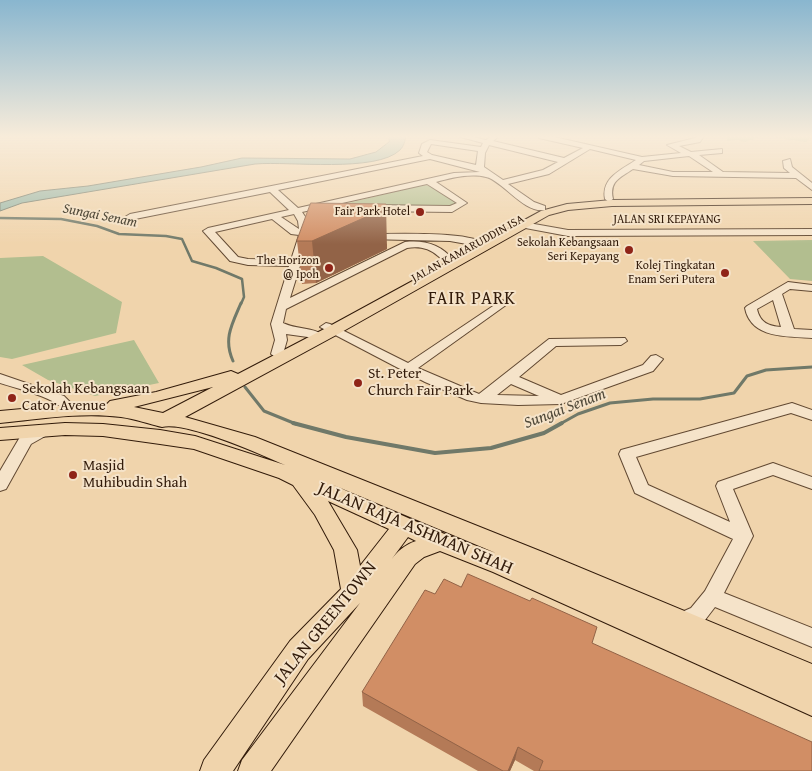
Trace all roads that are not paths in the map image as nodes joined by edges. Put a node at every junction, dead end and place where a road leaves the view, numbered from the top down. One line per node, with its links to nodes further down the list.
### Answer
1 (354, 172): 14 (street)
2 (486, 172): 8 (street)
3 (543, 172): 12 (street)
4 (623, 172): 15 (street)
5 (662, 172): 9 (street)
6 (719, 172): 9 (street)
7 (793, 172): 10 (street)
8 (489, 174): 11 (street); 12 (street)
9 (723, 176): 10 (street)
10 (799, 176): 13 (street)
11 (429, 181): 19 (street); 19 (street)
12 (503, 183): 18 (street)
13 (812, 187)
14 (272, 188): 21 (street); 23 (street)
15 (609, 199): 16 (main road, JALAN KAMARUDDIN ISA); 17 (main road); 18 (main road, JALAN KAMARUDDIN ISA)
16 (812, 200): 17 (main road, JALAN KAMARUDDIN ISA)
17 (594, 204): 20 (main road, JALAN KAMARUDDIN ISA)
18 (547, 206): 20 (main road); 24 (main road, JALAN KAMARUDDIN ISA)
19 (316, 207): 21 (street)
20 (567, 207): 24 (main road, JALAN KAMARUDDIN ISA)
21 (296, 211): 22 (street); 26 (street)
22 (274, 216): 26 (street); 30 (street)
23 (130, 217)
24 (519, 224): 25 (street, JALAN SRI KEPAYANG); 28 (main road, JALAN KAMARUDDIN ISA); 36 (main road, JALAN KAMARUDDIN ISA)
25 (812, 232)
26 (307, 235): 30 (street)
27 (362, 237): 28 (street)
28 (478, 243): 29 (main road, JALAN KAMARUDDIN ISA)
29 (448, 260): 34 (street); 36 (main road, JALAN KAMARUDDIN ISA)
30 (295, 263): 34 (street)
31 (812, 288): 32 (street)
32 (776, 293): 37 (street); 37 (street)
33 (502, 303): 42 (street)
34 (281, 307): 35 (street)
35 (277, 324): 36 (street); 40 (street)
36 (325, 330): 40 (main road, JALAN KAMARUDDIN ISA); 42 (street); 44 (main road, JALAN KAMARUDDIN ISA)
37 (789, 332): 38 (street)
38 (812, 334)
39 (621, 341): 45 (street)
40 (276, 354): 44 (main road, JALAN KAMARUDDIN ISA)
41 (656, 359): 47 (street)
42 (410, 367): 46 (street)
43 (0, 378): 48 (street)
44 (235, 378): 48 (main road); 51 (main road, JALAN KAMARUDDIN ISA); 52 (main road)
45 (509, 378): 46 (street); 47 (street)
46 (482, 399): 47 (street)
47 (561, 400)
48 (80, 410): 50 (main road, JALAN RAJA ASHMAN SHAH); 51 (main road, JALAN RAJA ASHMAN SHAH)
49 (812, 415): 61 (street)
50 (0, 417)
51 (159, 420): 52 (main road, JALAN RAJA ASHMAN SHAH); 53 (main road); 56 (main road)
52 (192, 424): 63 (main road, JALAN RAJA ASHMAN SHAH)
53 (65, 429): 54 (main road, JALAN RAJA ASHMAN SHAH); 56 (main road, JALAN RAJA ASHMAN SHAH)
54 (42, 431): 55 (main road, JALAN RAJA ASHMAN SHAH); 59 (street)
55 (0, 434)
56 (279, 470): 57 (main road, JALAN RAJA ASHMAN SHAH)
57 (301, 481): 60 (main road, JALAN RAJA ASHMAN SHAH); 64 (main road)
58 (812, 484): 61 (street)
59 (0, 485)
60 (404, 526): 62 (main road, JALAN RAJA ASHMAN SHAH); 63 (main road); 64 (main road, JALAN GREENTOWN)
61 (744, 536): 65 (street)
62 (441, 542): 69 (main road, JALAN RAJA ASHMAN SHAH); 71 (main road, JALAN GREENTOWN)
63 (538, 560): 66 (main road, JALAN RAJA ASHMAN SHAH)
64 (354, 592): 70 (main road, JALAN GREENTOWN)
65 (712, 597): 66 (street); 67 (street)
66 (682, 621): 68 (main road, JALAN RAJA ASHMAN SHAH)
67 (812, 638)
68 (812, 677)
69 (812, 702)
70 (215, 771)
71 (253, 771)

